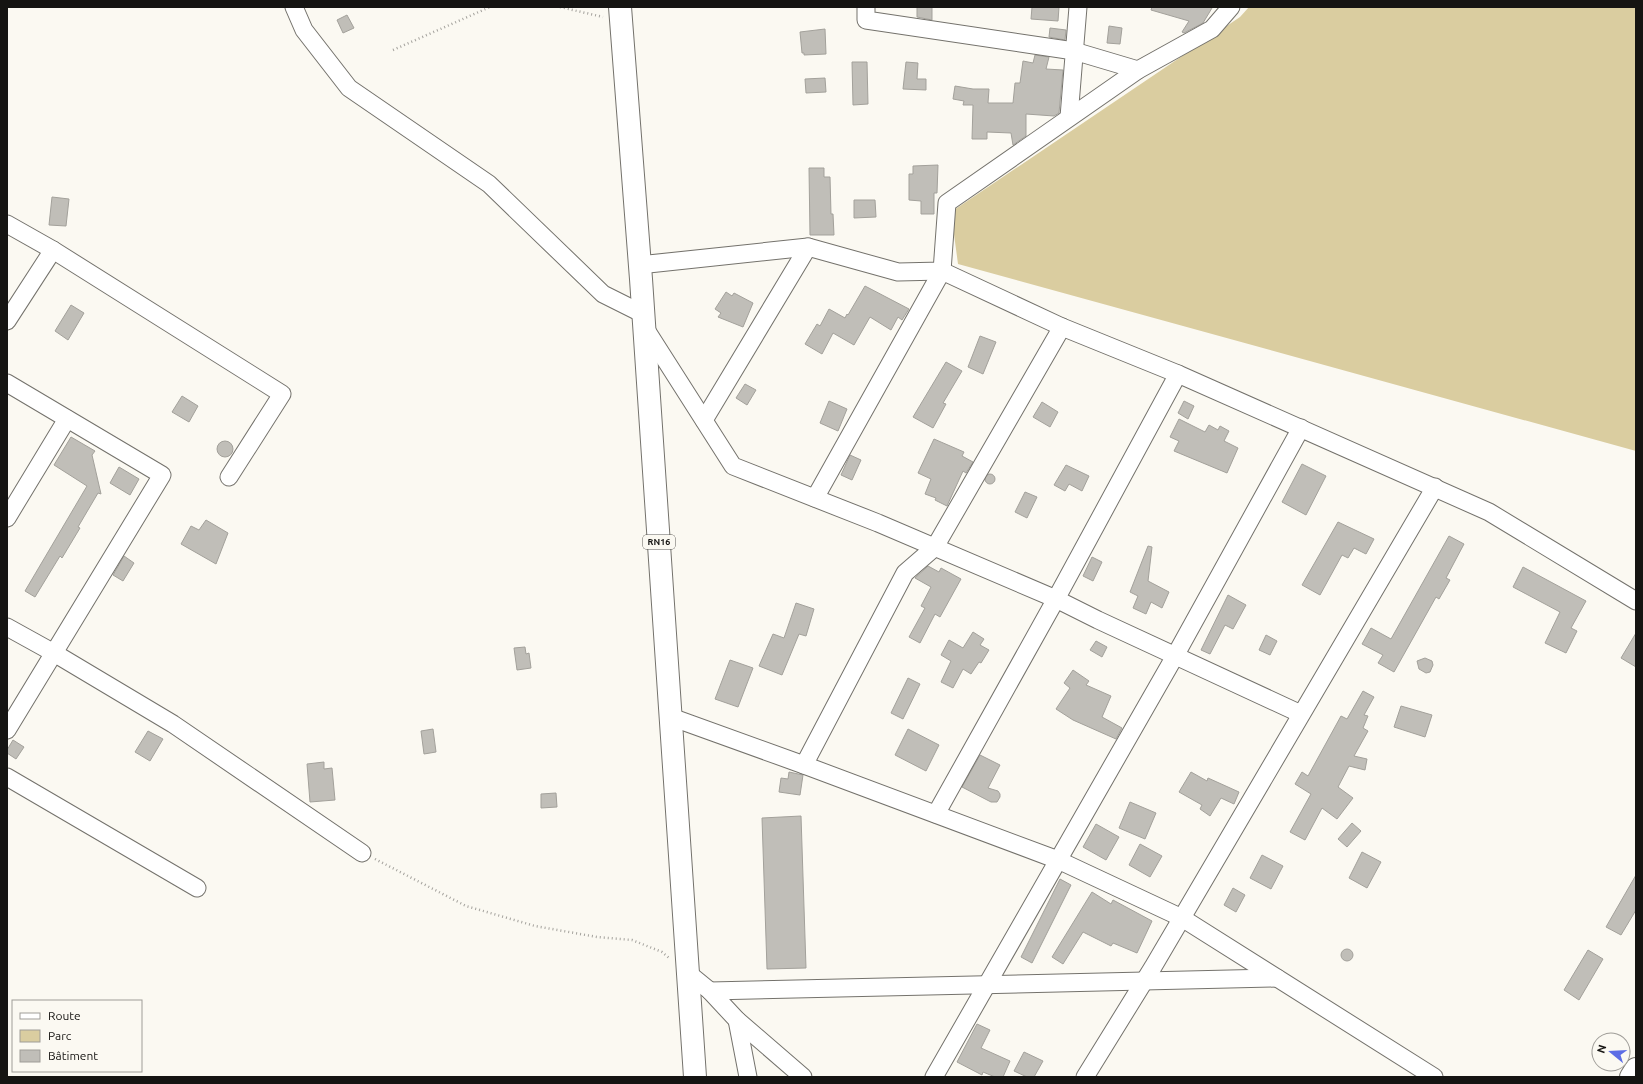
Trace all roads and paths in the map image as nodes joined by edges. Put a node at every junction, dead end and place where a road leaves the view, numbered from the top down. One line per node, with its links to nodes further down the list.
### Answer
1 (294, 7): 17 (street)
2 (490, 7): 8 (path)
3 (560, 7): 7 (path)
4 (866, 7): 9 (street)
5 (1078, 7): 9 (street)
6 (1230, 7): 10 (street)
7 (621, 14): 15 (main road, RN16)
8 (393, 50)
9 (1074, 51): 10 (street); 11 (street)
10 (1138, 70): 11 (street)
11 (1070, 117): 16 (street)
12 (7, 224): 14 (street)
13 (808, 247): 15 (street); 16 (street); 23 (street)
14 (53, 250): 18 (street); 25 (street)
15 (639, 265): 17 (main road, RN16)
16 (942, 271): 19 (street); 27 (street)
17 (643, 320): 23 (street); 36 (main road, RN16)
18 (7, 321)
19 (1062, 327): 20 (street); 29 (street)
20 (1178, 374): 24 (street); 30 (street)
21 (7, 383): 22 (street)
22 (67, 419): 28 (street); 33 (street)
23 (704, 420): 27 (street)
24 (1301, 428): 26 (street); 34 (street)
25 (228, 477)
26 (1435, 488): 31 (street); 35 (street)
27 (815, 498): 29 (street)
28 (7, 518)
29 (935, 547): 30 (street); 38 (street)
30 (1056, 599): 34 (street); 40 (street)
31 (1636, 601)
32 (7, 627): 33 (street)
33 (54, 653): 37 (street); 41 (street)
34 (1175, 656): 35 (street); 42 (street)
35 (1301, 714): 44 (street)
36 (671, 718): 38 (street); 45 (main road, RN16)
37 (7, 730)
38 (804, 765): 40 (street)
39 (7, 777): 43 (street)
40 (936, 814): 42 (street)
41 (362, 853): 45 (path)
42 (1058, 860): 44 (street); 48 (street)
43 (196, 888)
44 (1182, 918): 46 (street); 47 (street)
45 (688, 973): 49 (street); 52 (main road, RN16)
46 (1277, 978): 47 (street); 57 (street)
47 (1144, 981): 48 (street); 56 (street)
48 (987, 985): 49 (street); 55 (street)
49 (710, 991): 50 (street)
50 (737, 1020): 53 (street); 54 (street)
51 (1636, 1069): 58 (main road)
52 (695, 1077)
53 (748, 1077)
54 (803, 1077)
55 (934, 1077)
56 (1085, 1077)
57 (1434, 1077)
58 (1631, 1077)

